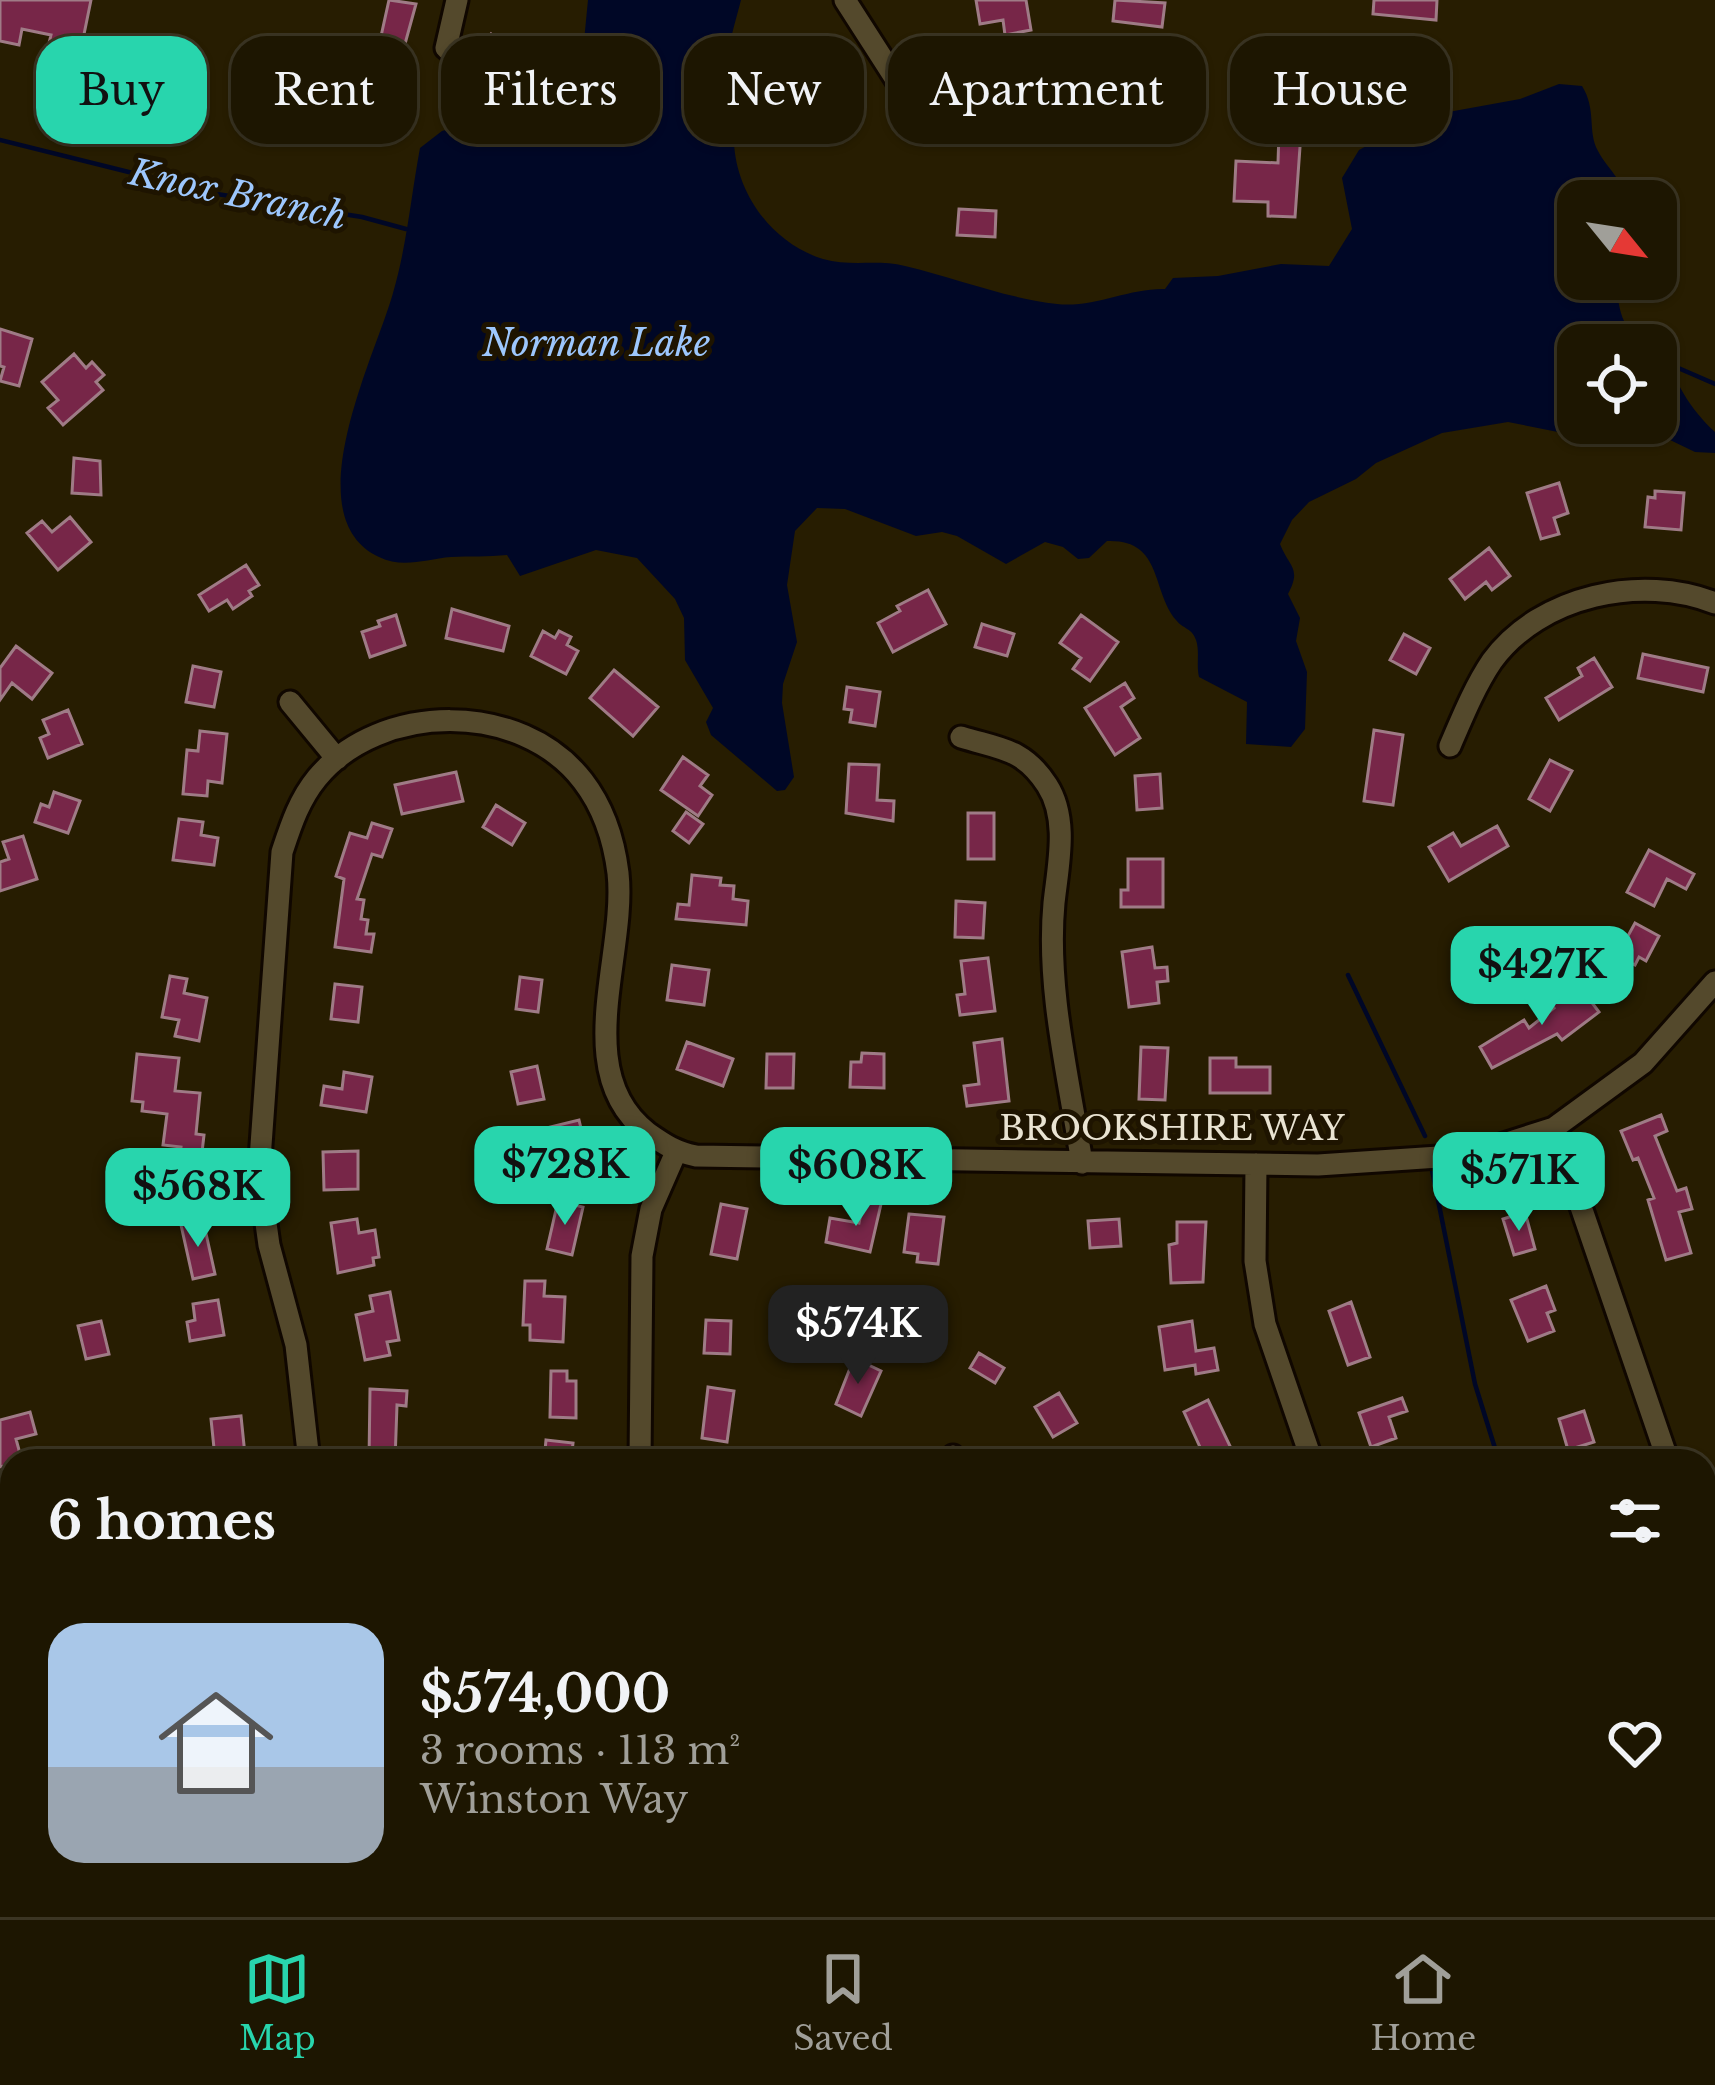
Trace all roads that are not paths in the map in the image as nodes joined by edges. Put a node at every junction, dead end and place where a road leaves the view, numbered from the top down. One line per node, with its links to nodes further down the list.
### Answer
1 (457, 0): 3 (street)
2 (845, 0): 4 (street)
3 (449, 36)
4 (888, 67)
5 (1715, 603): 8 (street)
6 (290, 702): 9 (street)
7 (961, 737): 13 (street)
8 (1450, 746)
9 (337, 759): 12 (street); 15 (street)
10 (1715, 982): 11 (street, BROOKSHIRE WAY)
11 (1554, 1129): 14 (street, BROOKSHIRE WAY); 18 (street)
12 (676, 1152): 13 (street, BROOKSHIRE WAY); 16 (street)
13 (1082, 1162): 14 (street, BROOKSHIRE WAY)
14 (1256, 1164): 17 (street)
15 (308, 1449)
16 (640, 1449)
17 (1308, 1449)
18 (1663, 1449)

